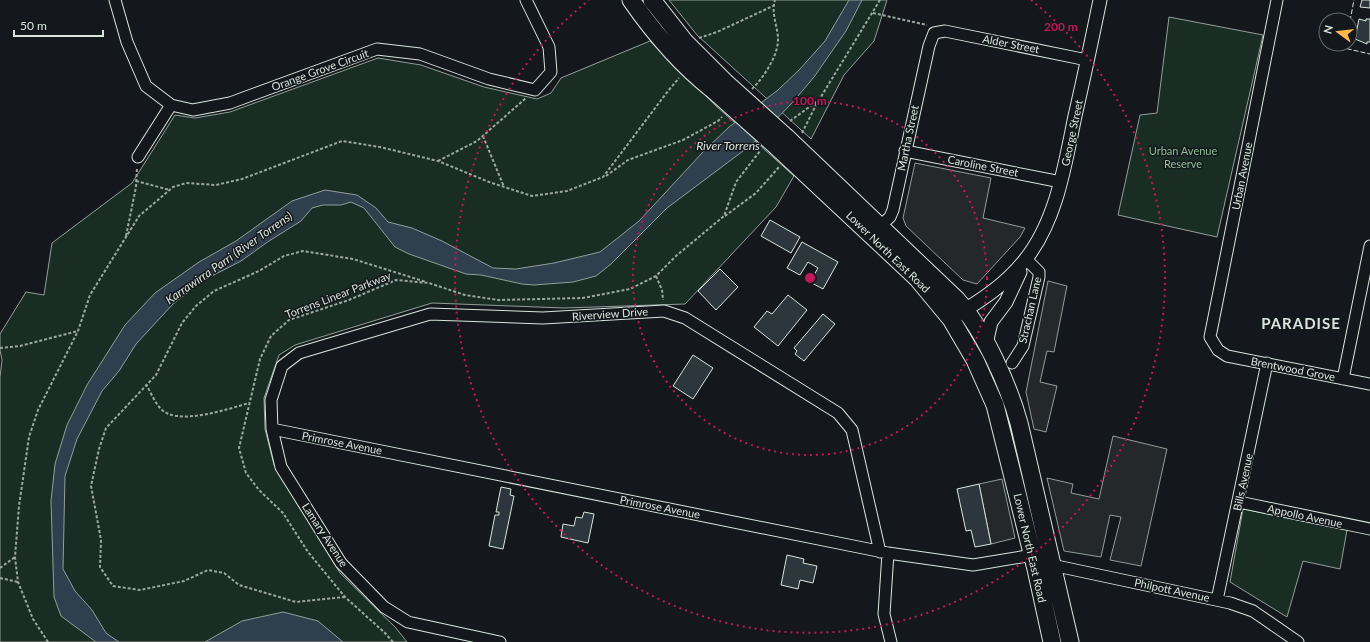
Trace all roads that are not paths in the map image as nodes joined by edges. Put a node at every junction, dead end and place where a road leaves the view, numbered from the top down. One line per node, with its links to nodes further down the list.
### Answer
1 (115, 0): 10 (street, Orange Grove Circuit)
2 (526, 0): 10 (street, Orange Grove Circuit)
3 (631, 0): 9 (main road, Lower North East Road)
4 (652, 0): 9 (main road, Lower North East Road)
5 (1100, 0): 8 (street, George Street)
6 (1277, 0): 20 (street, Urban Avenue)
7 (934, 33): 8 (street, Alder Street); 11 (street, Martha Street)
8 (1087, 60): 13 (street, George Street)
9 (719, 85): 14 (main road, Lower North East Road, bridge)
10 (170, 105): 12 (street)
11 (905, 151): 13 (street, Caroline Street); 14 (street, Martha Street)
12 (138, 157)
13 (1062, 182): 16 (street, George Street)
14 (876, 231): 17 (main road, Lower North East Road); 18 (main road, Lower North East Road)
15 (1370, 246): 23 (street)
16 (1026, 259): 17 (street, George Street); 19 (street, George Street); 21 (street, Strachan Lane)
17 (966, 310): 18 (street, George Street); 19 (main road, Lower North East Road)
18 (951, 319): 29 (main road, Lower North East Road)
19 (986, 344): 29 (main road, Lower North East Road)
20 (1218, 350): 22 (street, Brentwood Grove)
21 (1012, 363)
22 (1267, 364): 23 (street, Brentwood Grove); 26 (street, Bills Avenue)
23 (1343, 378): 24 (street, Brentwood Grove)
24 (1370, 384)
25 (272, 429): 28 (street, Primrose Avenue); 28 (street, Riverview Drive); 31 (street, Lamary Avenue)
26 (1239, 502): 27 (street, Appollo Avenue); 30 (street, Bills Avenue)
27 (1370, 529)
28 (884, 552): 29 (street, Primrose Avenue); 32 (street, Riverview Drive)
29 (1042, 561): 30 (street, Philpott Avenue); 33 (main road, Lower North East Road); 34 (main road, Lower North East Road)
30 (1217, 600): 35 (street, Philpott Avenue)
31 (500, 642)
32 (892, 642)
33 (1052, 642)
34 (1070, 642)
35 (1298, 642)

